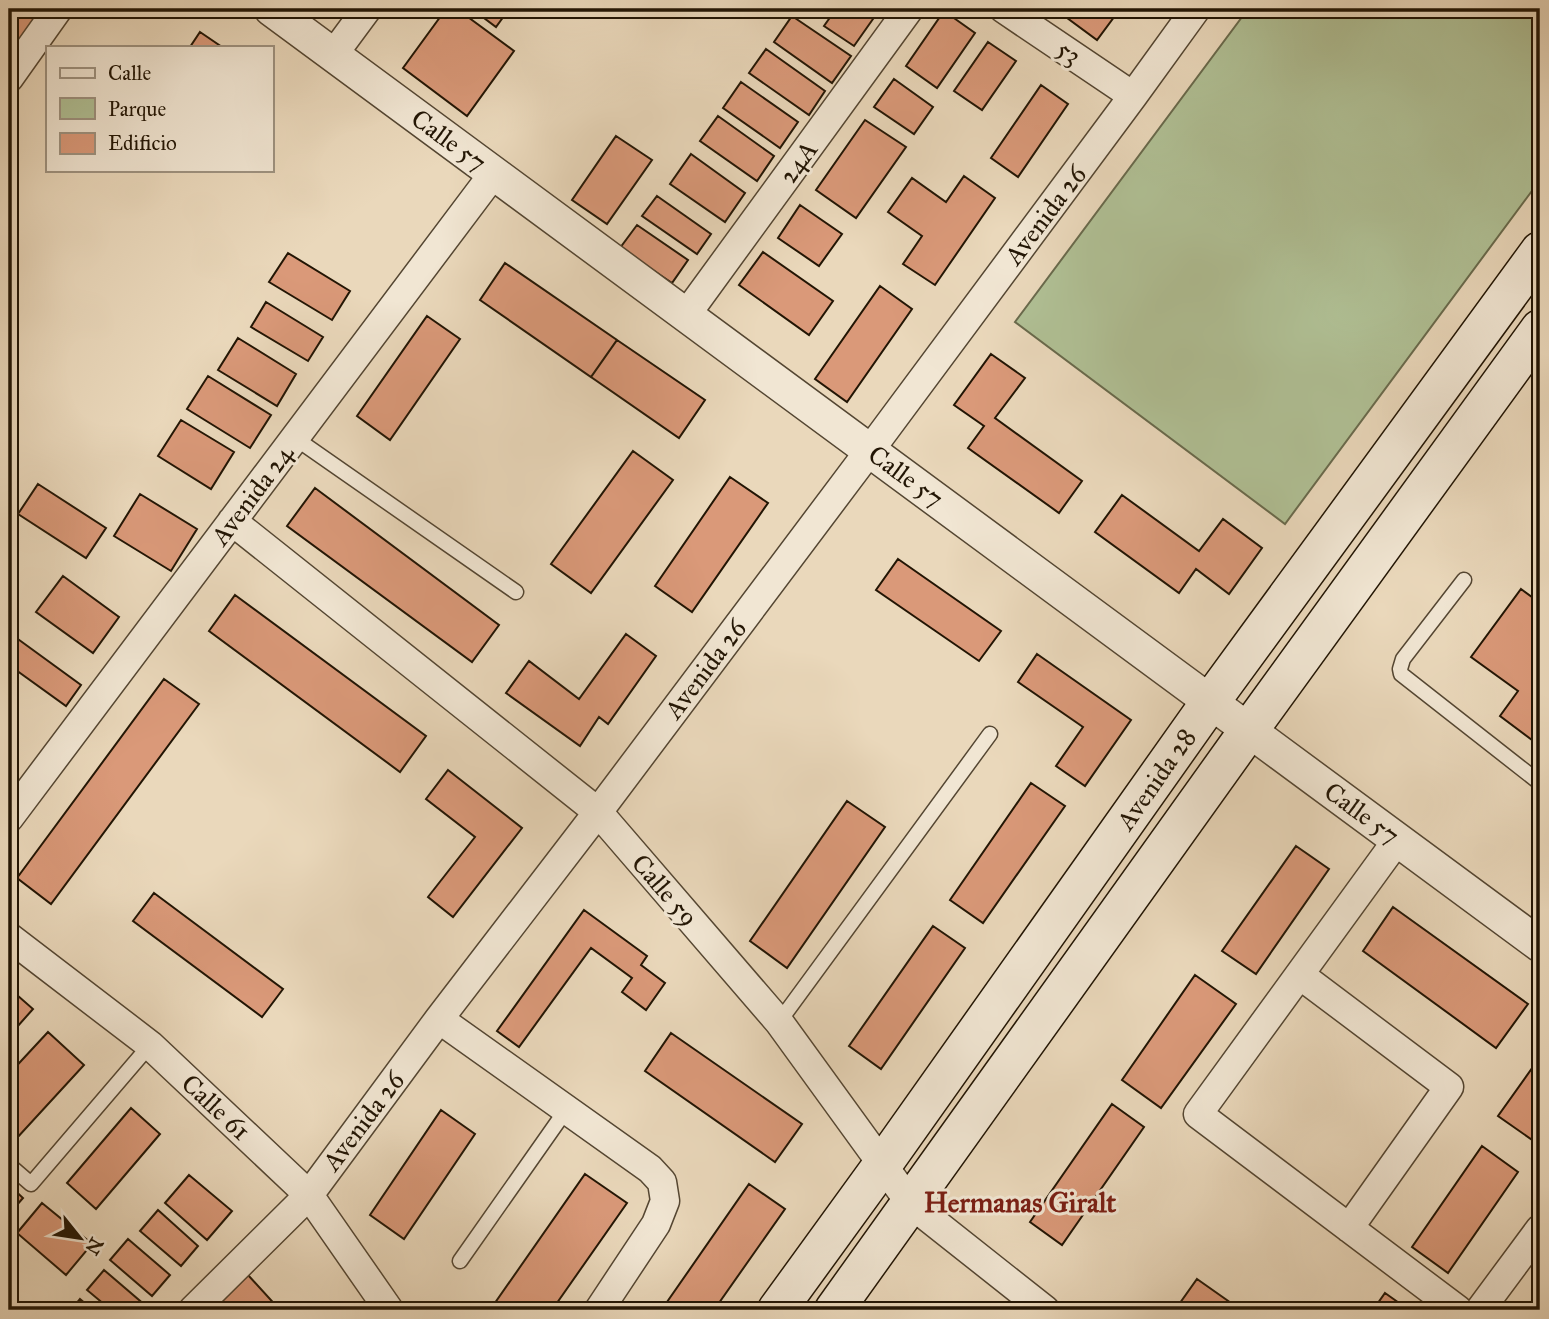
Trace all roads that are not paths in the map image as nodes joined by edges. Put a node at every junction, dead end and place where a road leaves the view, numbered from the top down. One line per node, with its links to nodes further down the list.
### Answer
1 (58, 9): 8 (street)
2 (271, 9): 7 (street, Calle 57)
3 (367, 9): 7 (street)
4 (909, 9): 12 (street, 24A)
5 (1004, 9): 9 (street, 53)
6 (1195, 9): 9 (street, Avenida 26)
7 (333, 55): 10 (street, Calle 57)
8 (11, 71)
9 (1133, 96): 15 (street, Avenida 26)
10 (495, 173): 12 (street, Calle 57); 14 (street, Avenida 24)
11 (1540, 251): 19 (main road, Avenida 28)
12 (687, 314): 15 (street, Calle 57)
13 (1540, 329): 20 (main road, Avenida 28)
14 (295, 438): 16 (street, Avenida 24); 18 (lane)
15 (870, 450): 19 (street, Calle 57); 23 (street, Avenida 26)
16 (232, 521): 23 (street, Calle 59); 24 (street, Avenida 24)
17 (1464, 580): 22 (lane)
18 (516, 593)
19 (1211, 701): 20 (street, Calle 57); 33 (main road, Avenida 28)
20 (1249, 730): 25 (street, Calle 57); 36 (main road, Avenida 28)
21 (990, 734): 30 (lane)
22 (1540, 783)
23 (598, 812): 29 (street, Avenida 26); 30 (street, Calle 59)
24 (9, 818)
25 (1398, 839): 27 (street, Calle 57); 28 (street)
26 (9, 937): 31 (street, Calle 61)
27 (1540, 945)
28 (1300, 975): 37 (street); 37 (street)
29 (439, 1019): 32 (street); 35 (street, Avenida 26)
30 (779, 1022): 33 (street, Calle 59)
31 (149, 1045): 34 (lane); 35 (street, Calle 61)
32 (566, 1110): 39 (lane); 42 (street)
33 (883, 1164): 36 (street, Calle 59); 43 (main road, Avenida 28)
34 (9, 1165)
35 (309, 1195): 40 (street, Avenida 26); 41 (street, Calle 61)
36 (911, 1204): 44 (main road, Avenida 28); 45 (street, Calle 59)
37 (1349, 1228): 46 (street)
38 (1540, 1229): 47 (street)
39 (460, 1261)
40 (192, 1310)
41 (389, 1310)
42 (599, 1310)
43 (777, 1310)
44 (834, 1310)
45 (1043, 1310)
46 (1458, 1310)
47 (1480, 1310)

